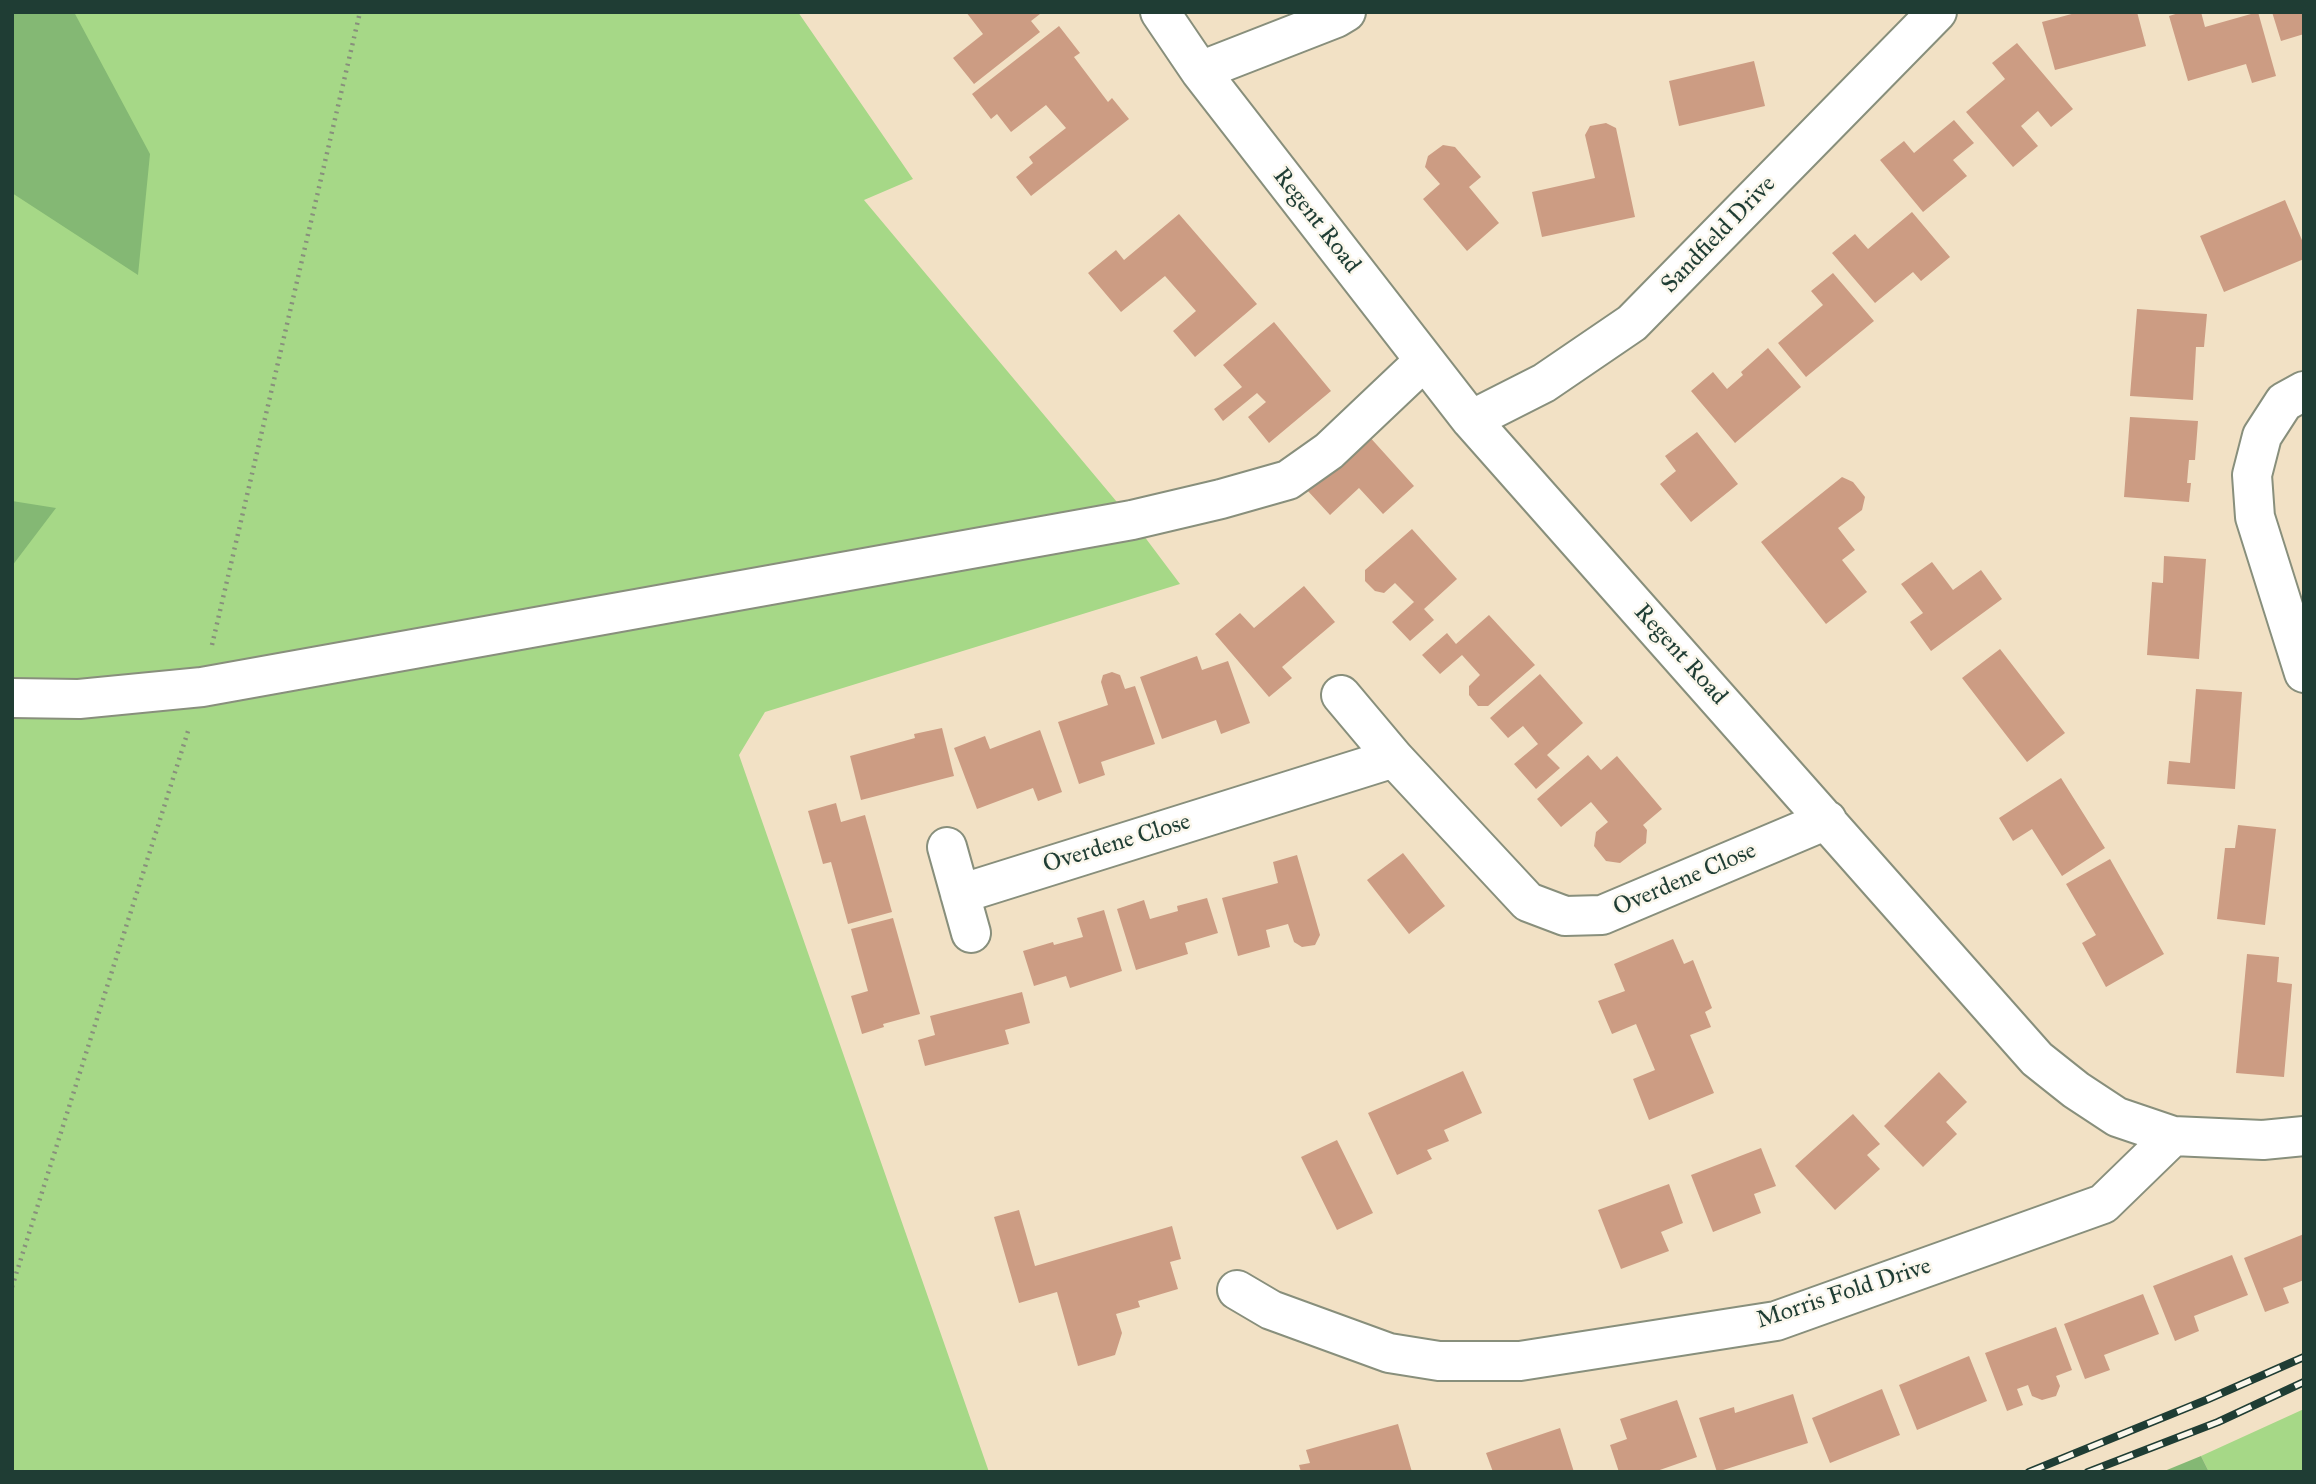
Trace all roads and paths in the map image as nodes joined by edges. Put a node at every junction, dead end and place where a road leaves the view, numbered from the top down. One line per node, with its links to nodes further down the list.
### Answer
1 (1160, 12): 4 (street, Regent Road)
2 (1346, 12): 4 (street)
3 (1937, 12): 7 (street, Sandfield Drive)
4 (1200, 71): 5 (street, Regent Road)
5 (1424, 361): 7 (street, Regent Road); 10 (street)
6 (2304, 391): 8 (street)
7 (1471, 420): 12 (street, Regent Road)
8 (2304, 673)
9 (1341, 695): 11 (street, Overdene Close)
10 (12, 698)
11 (1394, 758): 12 (street, Overdene Close); 14 (street, Overdene Close)
12 (1827, 820): 16 (street, Regent Road)
13 (947, 847): 14 (street)
14 (960, 894): 15 (street)
15 (971, 933)
16 (2173, 1136): 17 (street, Regent Road); 18 (street, Morris Fold Drive)
17 (2304, 1136)
18 (1237, 1290)

